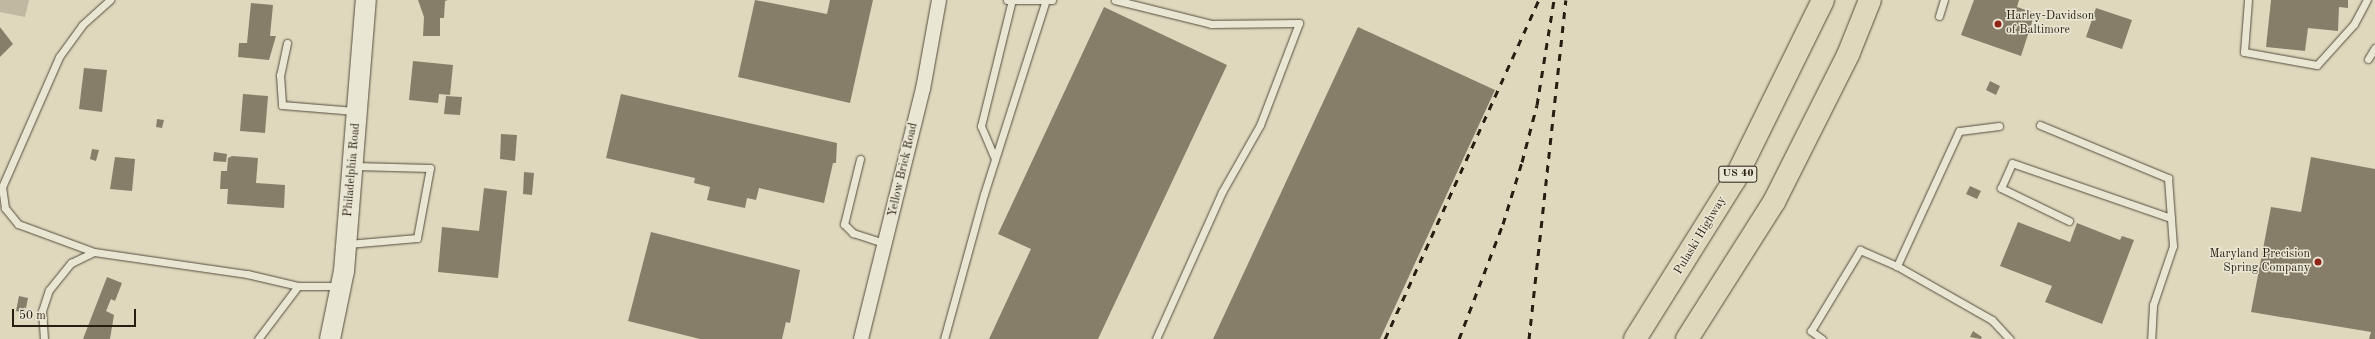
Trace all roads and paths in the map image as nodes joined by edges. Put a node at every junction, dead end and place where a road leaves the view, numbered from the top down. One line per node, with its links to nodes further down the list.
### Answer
1 (110, 0): 27 (lane)
2 (366, 0): 17 (main road, Philadelphia Road)
3 (939, 0): 26 (street, Yellow Brick Road)
4 (1007, 0): 5 (lane)
5 (1012, 0): 12 (lane); 21 (lane)
6 (1115, 0): 36 (lane)
7 (1824, 0): 37 (highway, Pulaski Highway / US 40)
8 (1870, 0): 38 (highway)
9 (1944, 0): 13 (lane)
10 (2248, 0): 11 (lane)
11 (2367, 0)
12 (1048, 1): 21 (lane)
13 (1939, 16)
14 (287, 43): 17 (lane)
15 (2375, 48): 16 (lane)
16 (2368, 60)
17 (358, 112): 22 (main road, Philadelphia Road)
18 (2040, 125): 23 (lane)
19 (1999, 126): 28 (lane)
20 (860, 159): 26 (lane)
21 (995, 159): 35 (lane)
22 (353, 166): 25 (main road, Philadelphia Road); 25 (lane)
23 (2171, 218): 24 (lane); 41 (lane)
24 (2069, 221)
25 (346, 244): 30 (main road, Philadelphia Road)
26 (887, 244): 34 (street, Yellow Brick Road)
27 (94, 252): 29 (lane); 31 (lane)
28 (1897, 266): 39 (lane); 40 (lane)
29 (298, 286): 30 (lane); 32 (lane)
30 (341, 286): 33 (main road, Philadelphia Road)
31 (44, 339)
32 (258, 339)
33 (330, 339)
34 (861, 339)
35 (944, 339)
36 (1156, 339)
37 (1635, 339)
38 (1687, 339)
39 (1822, 339)
40 (2010, 339)
41 (2151, 339)

